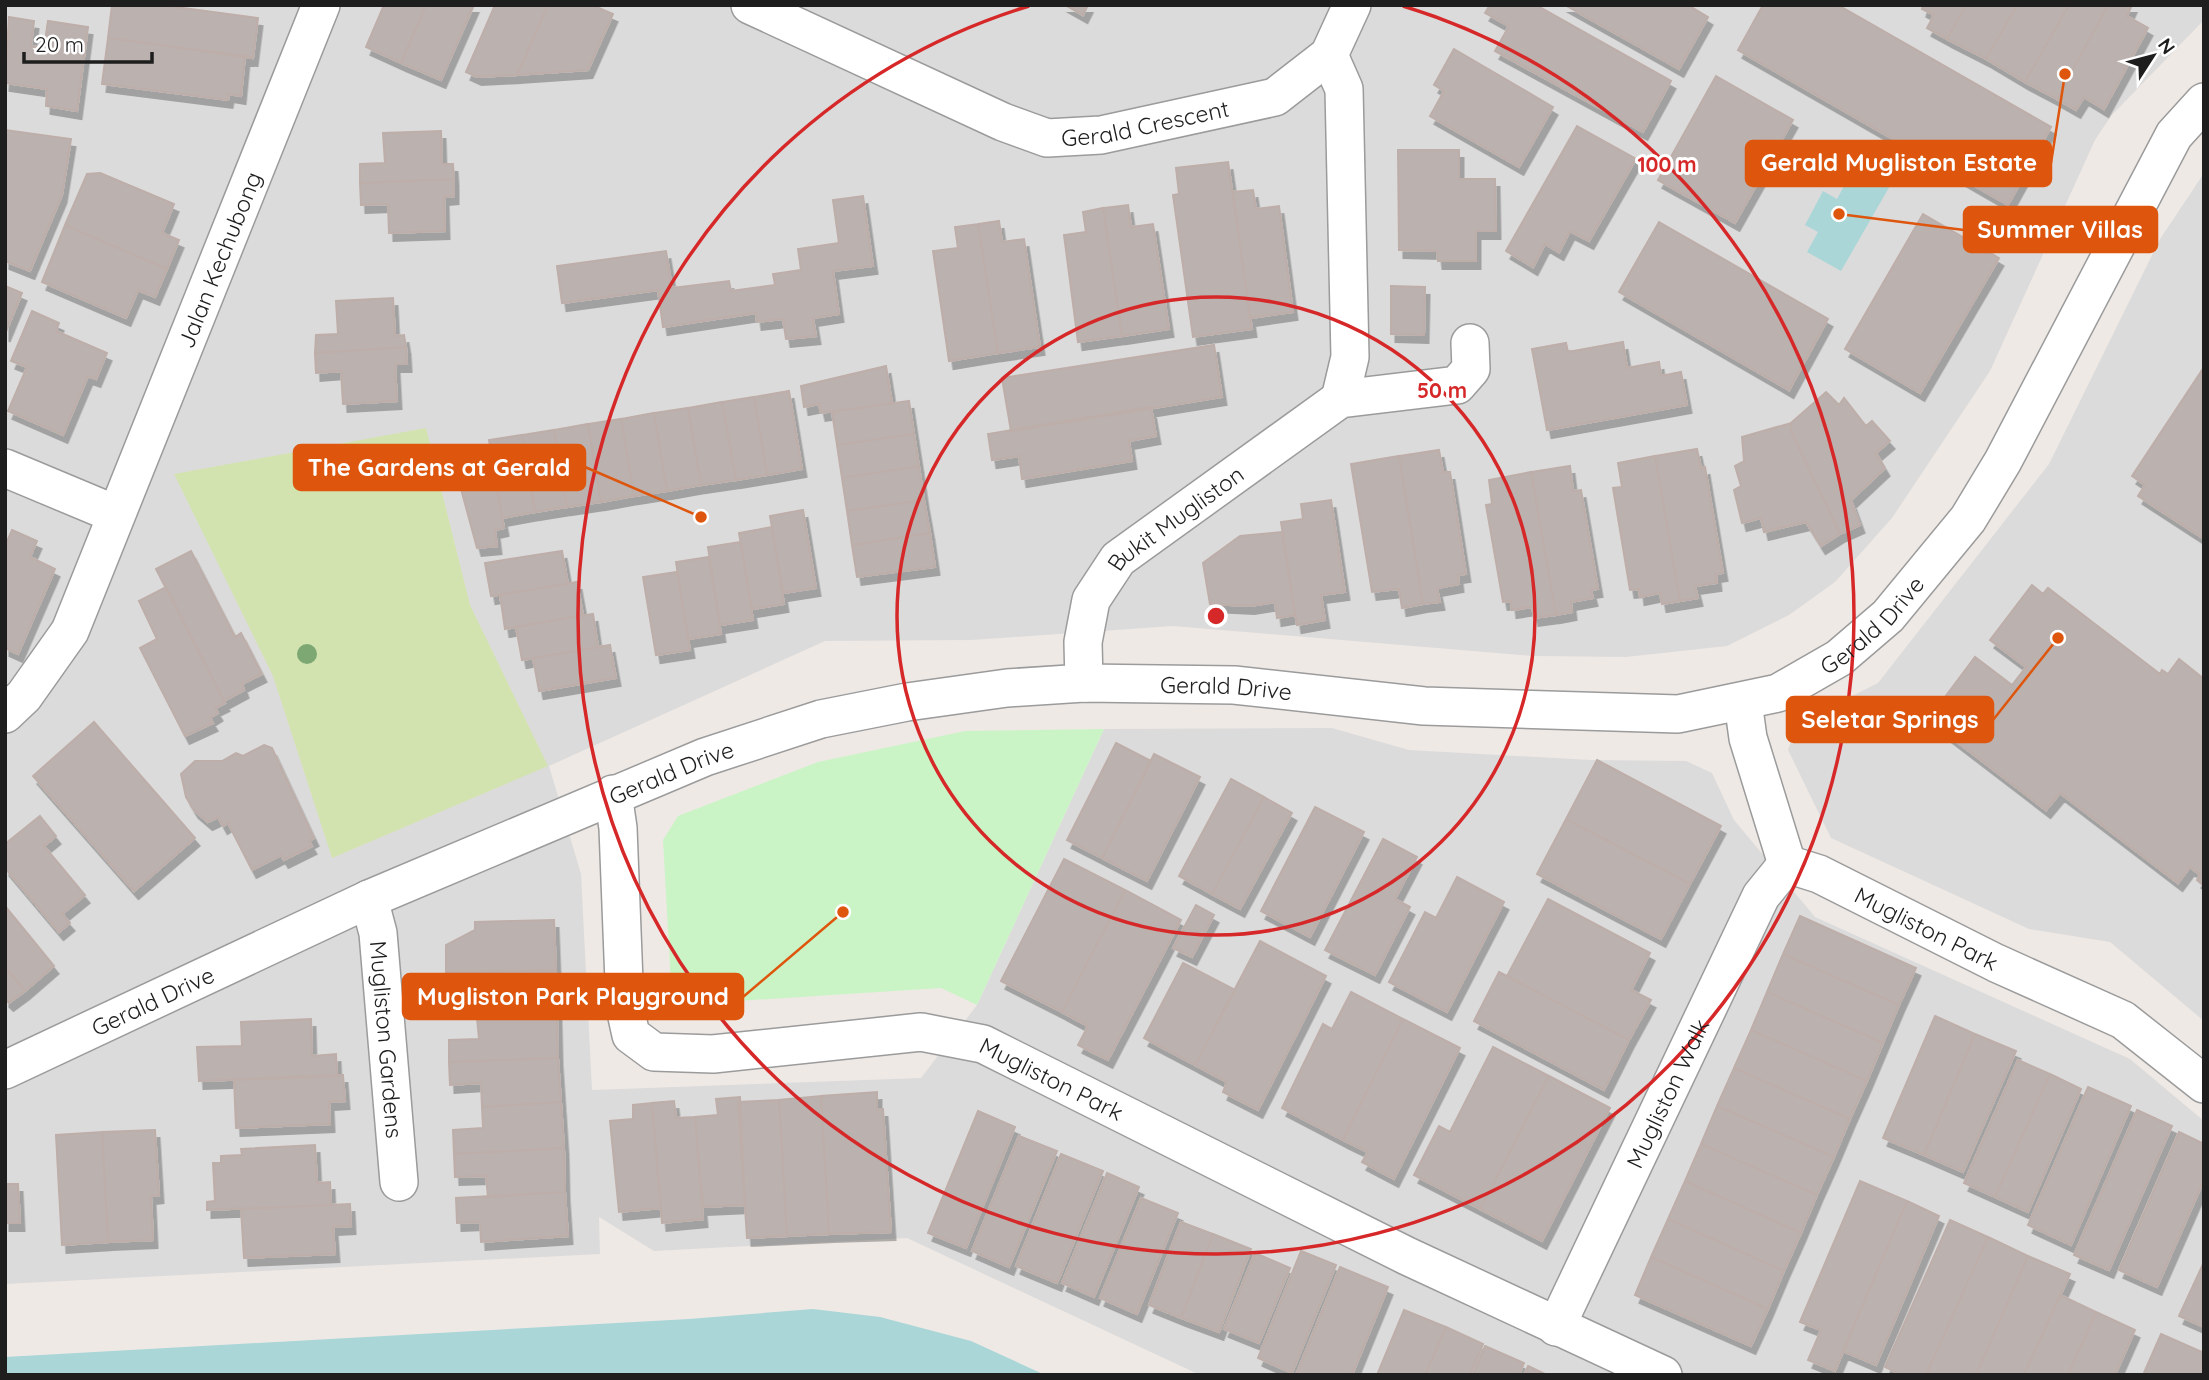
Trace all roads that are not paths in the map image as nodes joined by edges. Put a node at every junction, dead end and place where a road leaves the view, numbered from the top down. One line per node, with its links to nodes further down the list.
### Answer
1 (321, 5): 9 (street, Jalan Kechubong)
2 (750, 5): 4 (street, Gerald Crescent)
3 (1352, 5): 4 (street, Gerald Crescent)
4 (1329, 55): 7 (street)
5 (2204, 102): 11 (street, Gerald Drive)
6 (1470, 343): 7 (street, Bukit Mugliston)
7 (1340, 399): 10 (street, Bukit Mugliston)
8 (5, 468): 9 (street)
9 (115, 514): 12 (street, Jalan Kechubong)
10 (1084, 683): 11 (street, Gerald Drive); 13 (street, Gerald Drive)
11 (1743, 702): 14 (street)
12 (5, 715)
13 (613, 794): 15 (street, Gerald Drive); 19 (street, Mugliston Park)
14 (1787, 864): 17 (street, Mugliston Park); 19 (street, Mugliston Walk)
15 (369, 898): 16 (street, Gerald Drive); 18 (street, Mugliston Gardens)
16 (5, 1070)
17 (2204, 1084)
18 (399, 1182)
19 (1556, 1327): 20 (street, Mugliston Park)
20 (1664, 1375)

